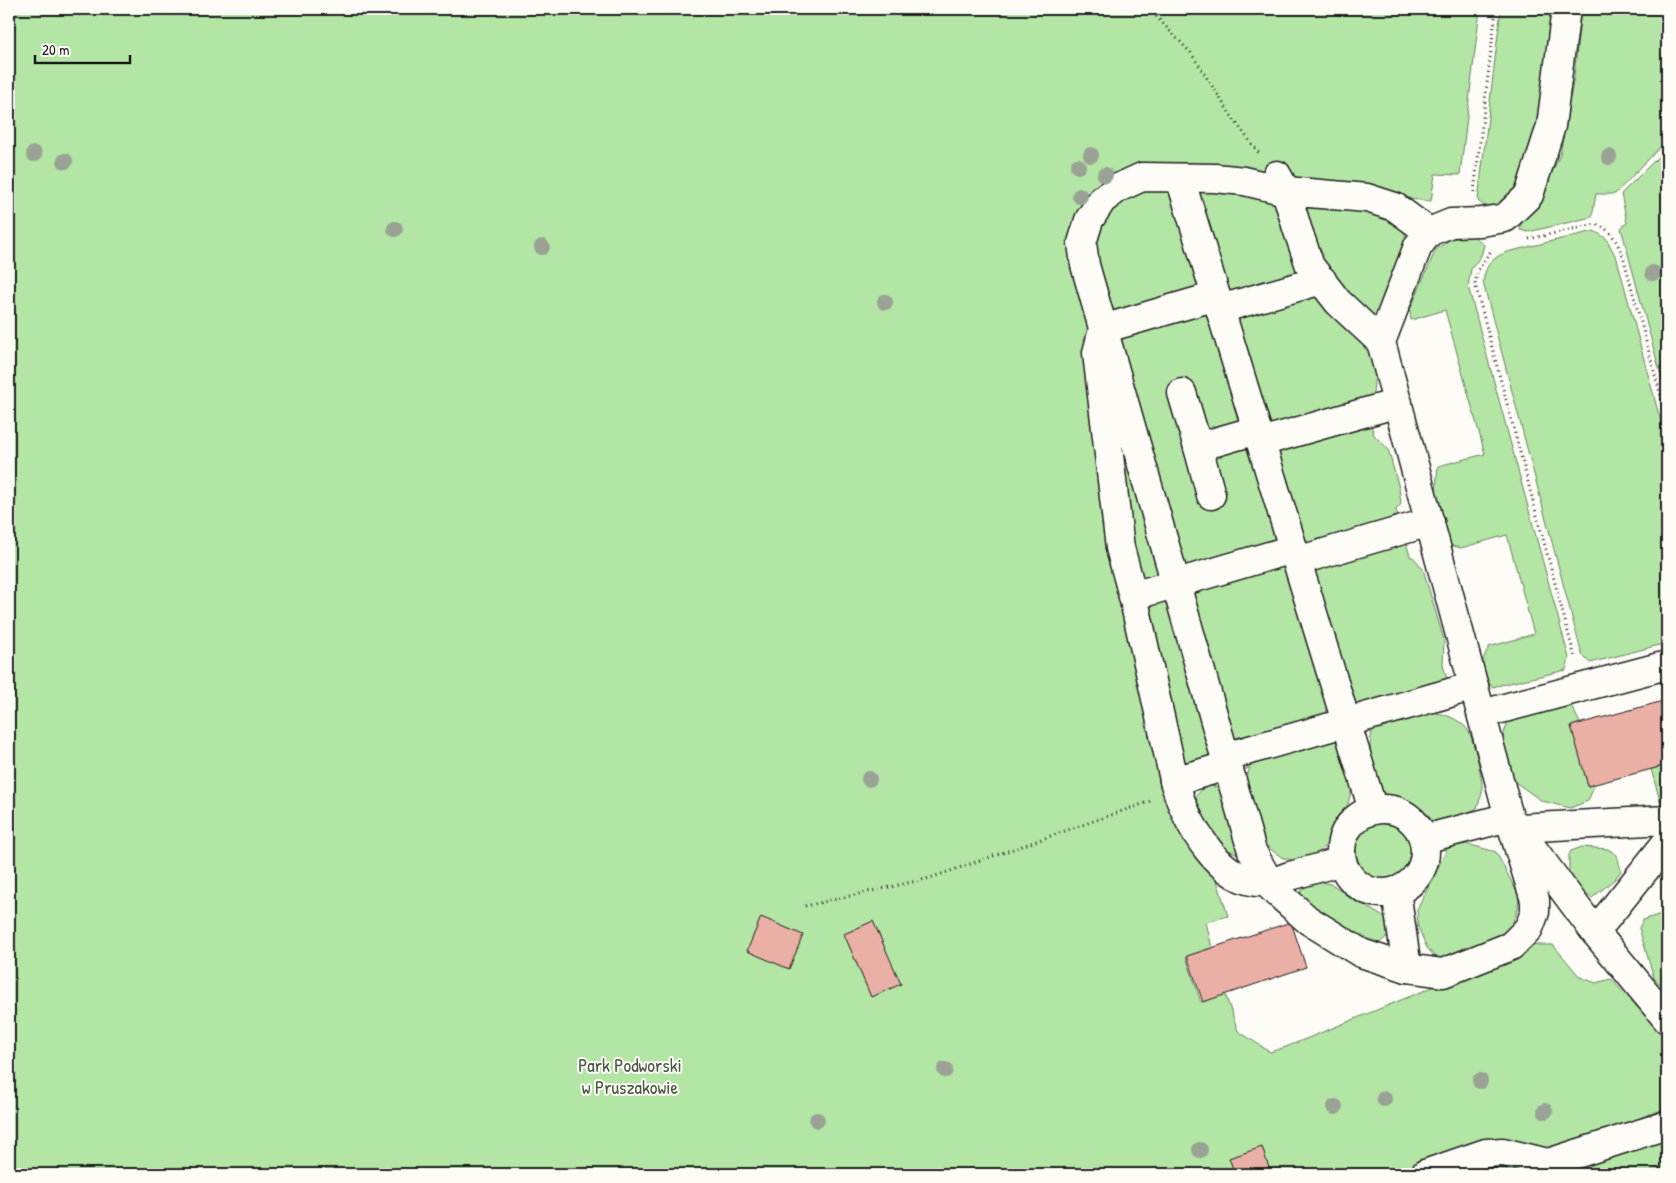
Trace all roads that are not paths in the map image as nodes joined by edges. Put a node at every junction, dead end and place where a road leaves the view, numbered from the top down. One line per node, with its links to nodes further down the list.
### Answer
1 (1566, 9): 4 (lane)
2 (1180, 178): 3 (lane); 6 (lane); 7 (lane)
3 (1281, 183): 4 (lane); 5 (lane)
4 (1429, 232): 8 (lane)
5 (1322, 280): 6 (lane); 8 (lane)
6 (1218, 302): 7 (lane); 11 (lane)
7 (1103, 329): 16 (lane); 17 (lane)
8 (1381, 342): 10 (lane)
9 (1182, 393): 12 (lane)
10 (1398, 403): 11 (lane); 14 (lane)
11 (1259, 436): 12 (lane); 15 (lane)
12 (1198, 447): 13 (lane)
13 (1212, 495)
14 (1430, 522): 15 (lane); 19 (lane)
15 (1295, 555): 16 (lane); 21 (lane)
16 (1175, 584): 17 (lane); 22 (lane)
17 (1133, 596): 23 (lane)
18 (1667, 665): 20 (lane)
19 (1474, 686): 20 (lane); 21 (lane)
20 (1482, 714): 26 (lane)
21 (1347, 723): 22 (lane); 24 (lane)
22 (1226, 761): 23 (lane); 30 (lane)
23 (1176, 786): 30 (lane)
24 (1373, 810): 27 (lane); 29 (lane)
25 (1667, 820): 26 (lane)
26 (1513, 822): 27 (lane); 32 (lane); 33 (lane)
27 (1424, 840): 31 (lane)
28 (1667, 842): 32 (lane)
29 (1342, 861): 30 (lane); 31 (lane)
30 (1269, 882): 33 (lane)
31 (1396, 891): 33 (lane)
32 (1596, 932): 34 (lane)
33 (1407, 968)
34 (1667, 1019)
35 (1667, 1124): 36 (lane)
36 (1548, 1169): 37 (lane)
37 (1425, 1174)

